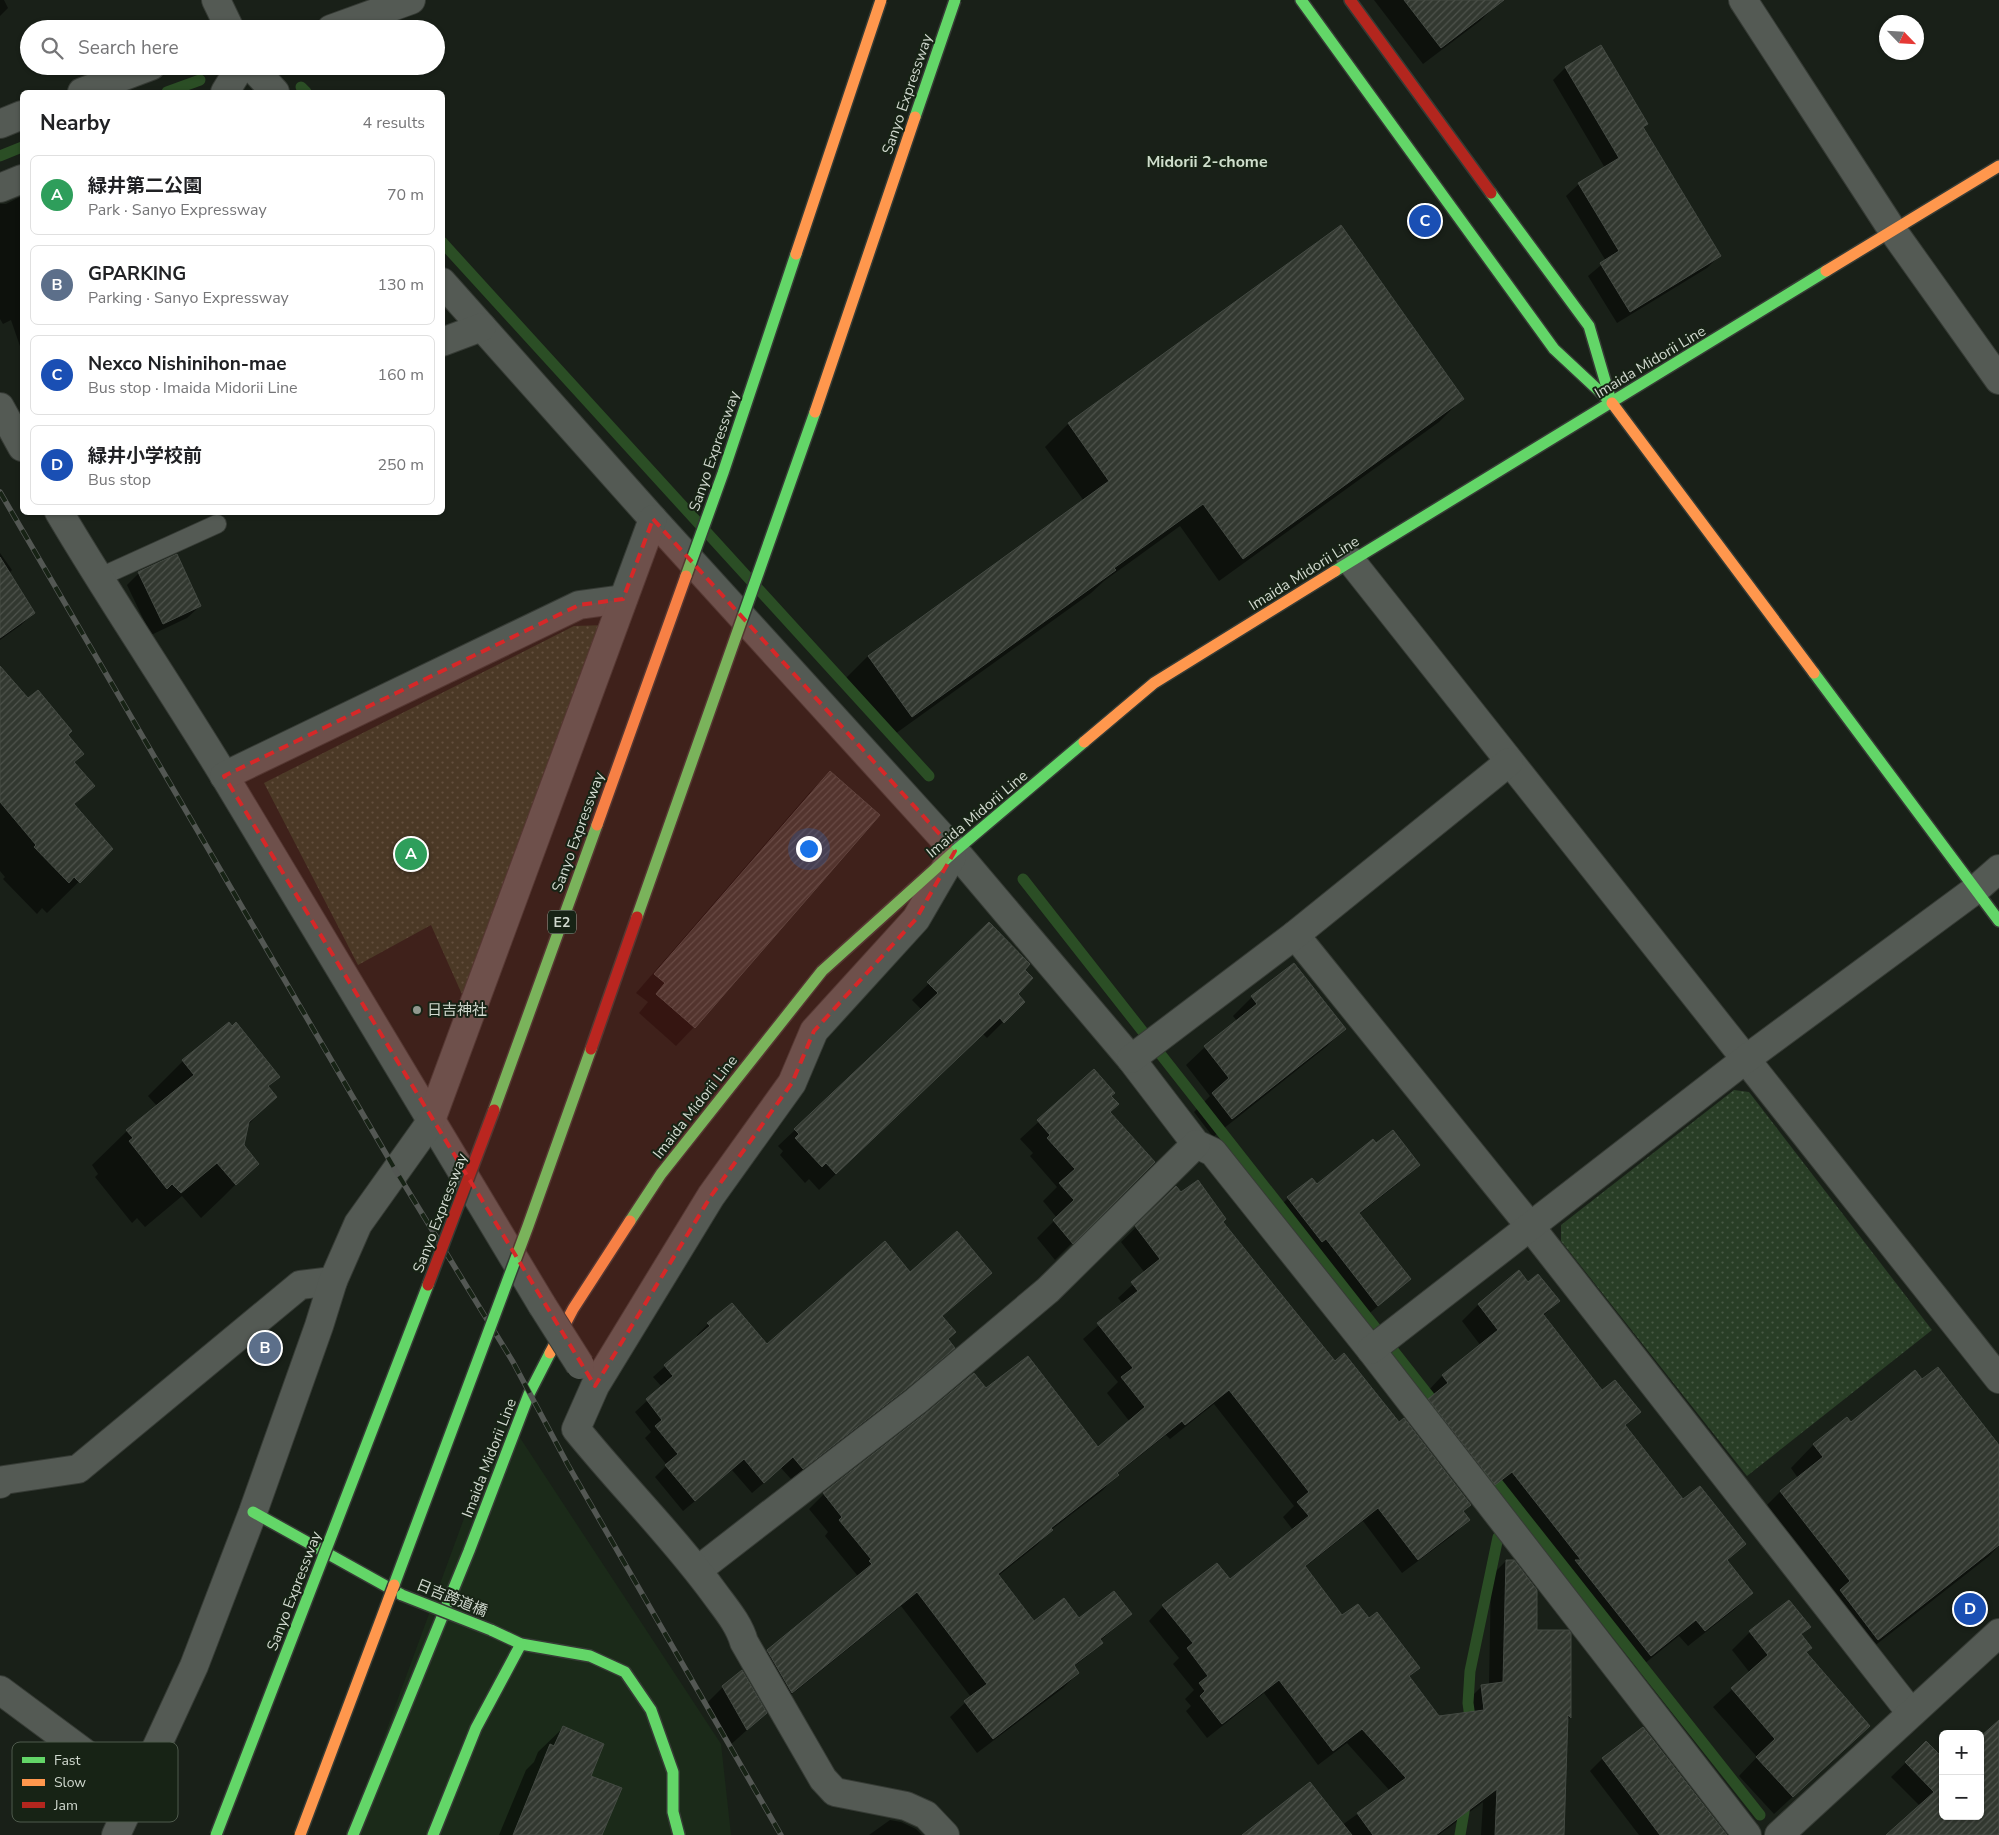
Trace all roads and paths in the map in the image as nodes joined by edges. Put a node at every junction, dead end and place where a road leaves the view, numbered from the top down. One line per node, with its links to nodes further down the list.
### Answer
1 (216, 0): 8 (street)
2 (411, 0): 9 (street)
3 (881, 0): 63 (main road, Sanyo Expressway / E2, bridge)
4 (955, 0): 64 (main road, Sanyo Expressway, bridge)
5 (1301, 0): 26 (main road)
6 (1350, 0): 26 (main road)
7 (1743, 0): 21 (street)
8 (226, 20)
9 (356, 20)
10 (127, 75): 13 (street)
11 (235, 75): 14 (street)
12 (259, 75): 15 (street)
13 (87, 90)
14 (225, 90)
15 (273, 90)
16 (20, 116): 17 (street)
17 (0, 124)
18 (1999, 166): 21 (main road, Imaida Midorii Line)
19 (20, 180): 20 (street)
20 (0, 188)
21 (1893, 231): 25 (street); 26 (main road, Imaida Midorii Line)
22 (445, 285): 23 (street)
23 (482, 327): 24 (street); 30 (street)
24 (445, 341)
25 (1999, 380)
26 (1612, 403): 32 (main road, Imaida Midorii Line); 39 (main road)
27 (0, 407): 28 (street)
28 (20, 443)
29 (61, 515): 33 (street)
30 (653, 519): 34 (street); 37 (street)
31 (217, 524): 33 (lane)
32 (1351, 561): 35 (street); 37 (main road, Imaida Midorii Line)
33 (98, 578): 36 (street)
34 (623, 599): 36 (street); 44 (street)
35 (1509, 762): 41 (street); 43 (street)
36 (224, 776): 44 (street)
37 (955, 851): 42 (street); 49 (street); 65 (main road, Imaida Midorii Line)
38 (1999, 869): 39 (street)
39 (1975, 890): 40 (main road); 43 (street)
40 (1999, 921)
41 (1295, 935): 42 (street); 46 (street)
42 (1131, 1059): 45 (street)
43 (1746, 1059): 46 (street); 50 (street)
44 (430, 1122): 47 (street); 49 (street, bridge)
45 (1196, 1144): 48 (street); 53 (street)
46 (1529, 1225): 48 (street); 57 (street)
47 (333, 1281): 51 (street); 52 (street)
48 (1371, 1350): 69 (street)
49 (588, 1376): 53 (street)
50 (1999, 1379)
51 (0, 1484)
52 (253, 1512): 55 (main road, 日吉跨道橋, bridge); 59 (street)
53 (698, 1570): 68 (street)
54 (1999, 1633): 57 (street)
55 (521, 1644): 66 (main road); 67 (main road, 日吉跨道橋)
56 (0, 1690): 58 (street)
57 (1911, 1713): 61 (street)
58 (70, 1742)
59 (159, 1742)
60 (122, 1822): 62 (street)
61 (1789, 1832)
62 (116, 1835)
63 (216, 1835)
64 (300, 1835)
65 (353, 1835)
66 (433, 1835)
67 (678, 1835)
68 (945, 1835)
69 (1747, 1835)

